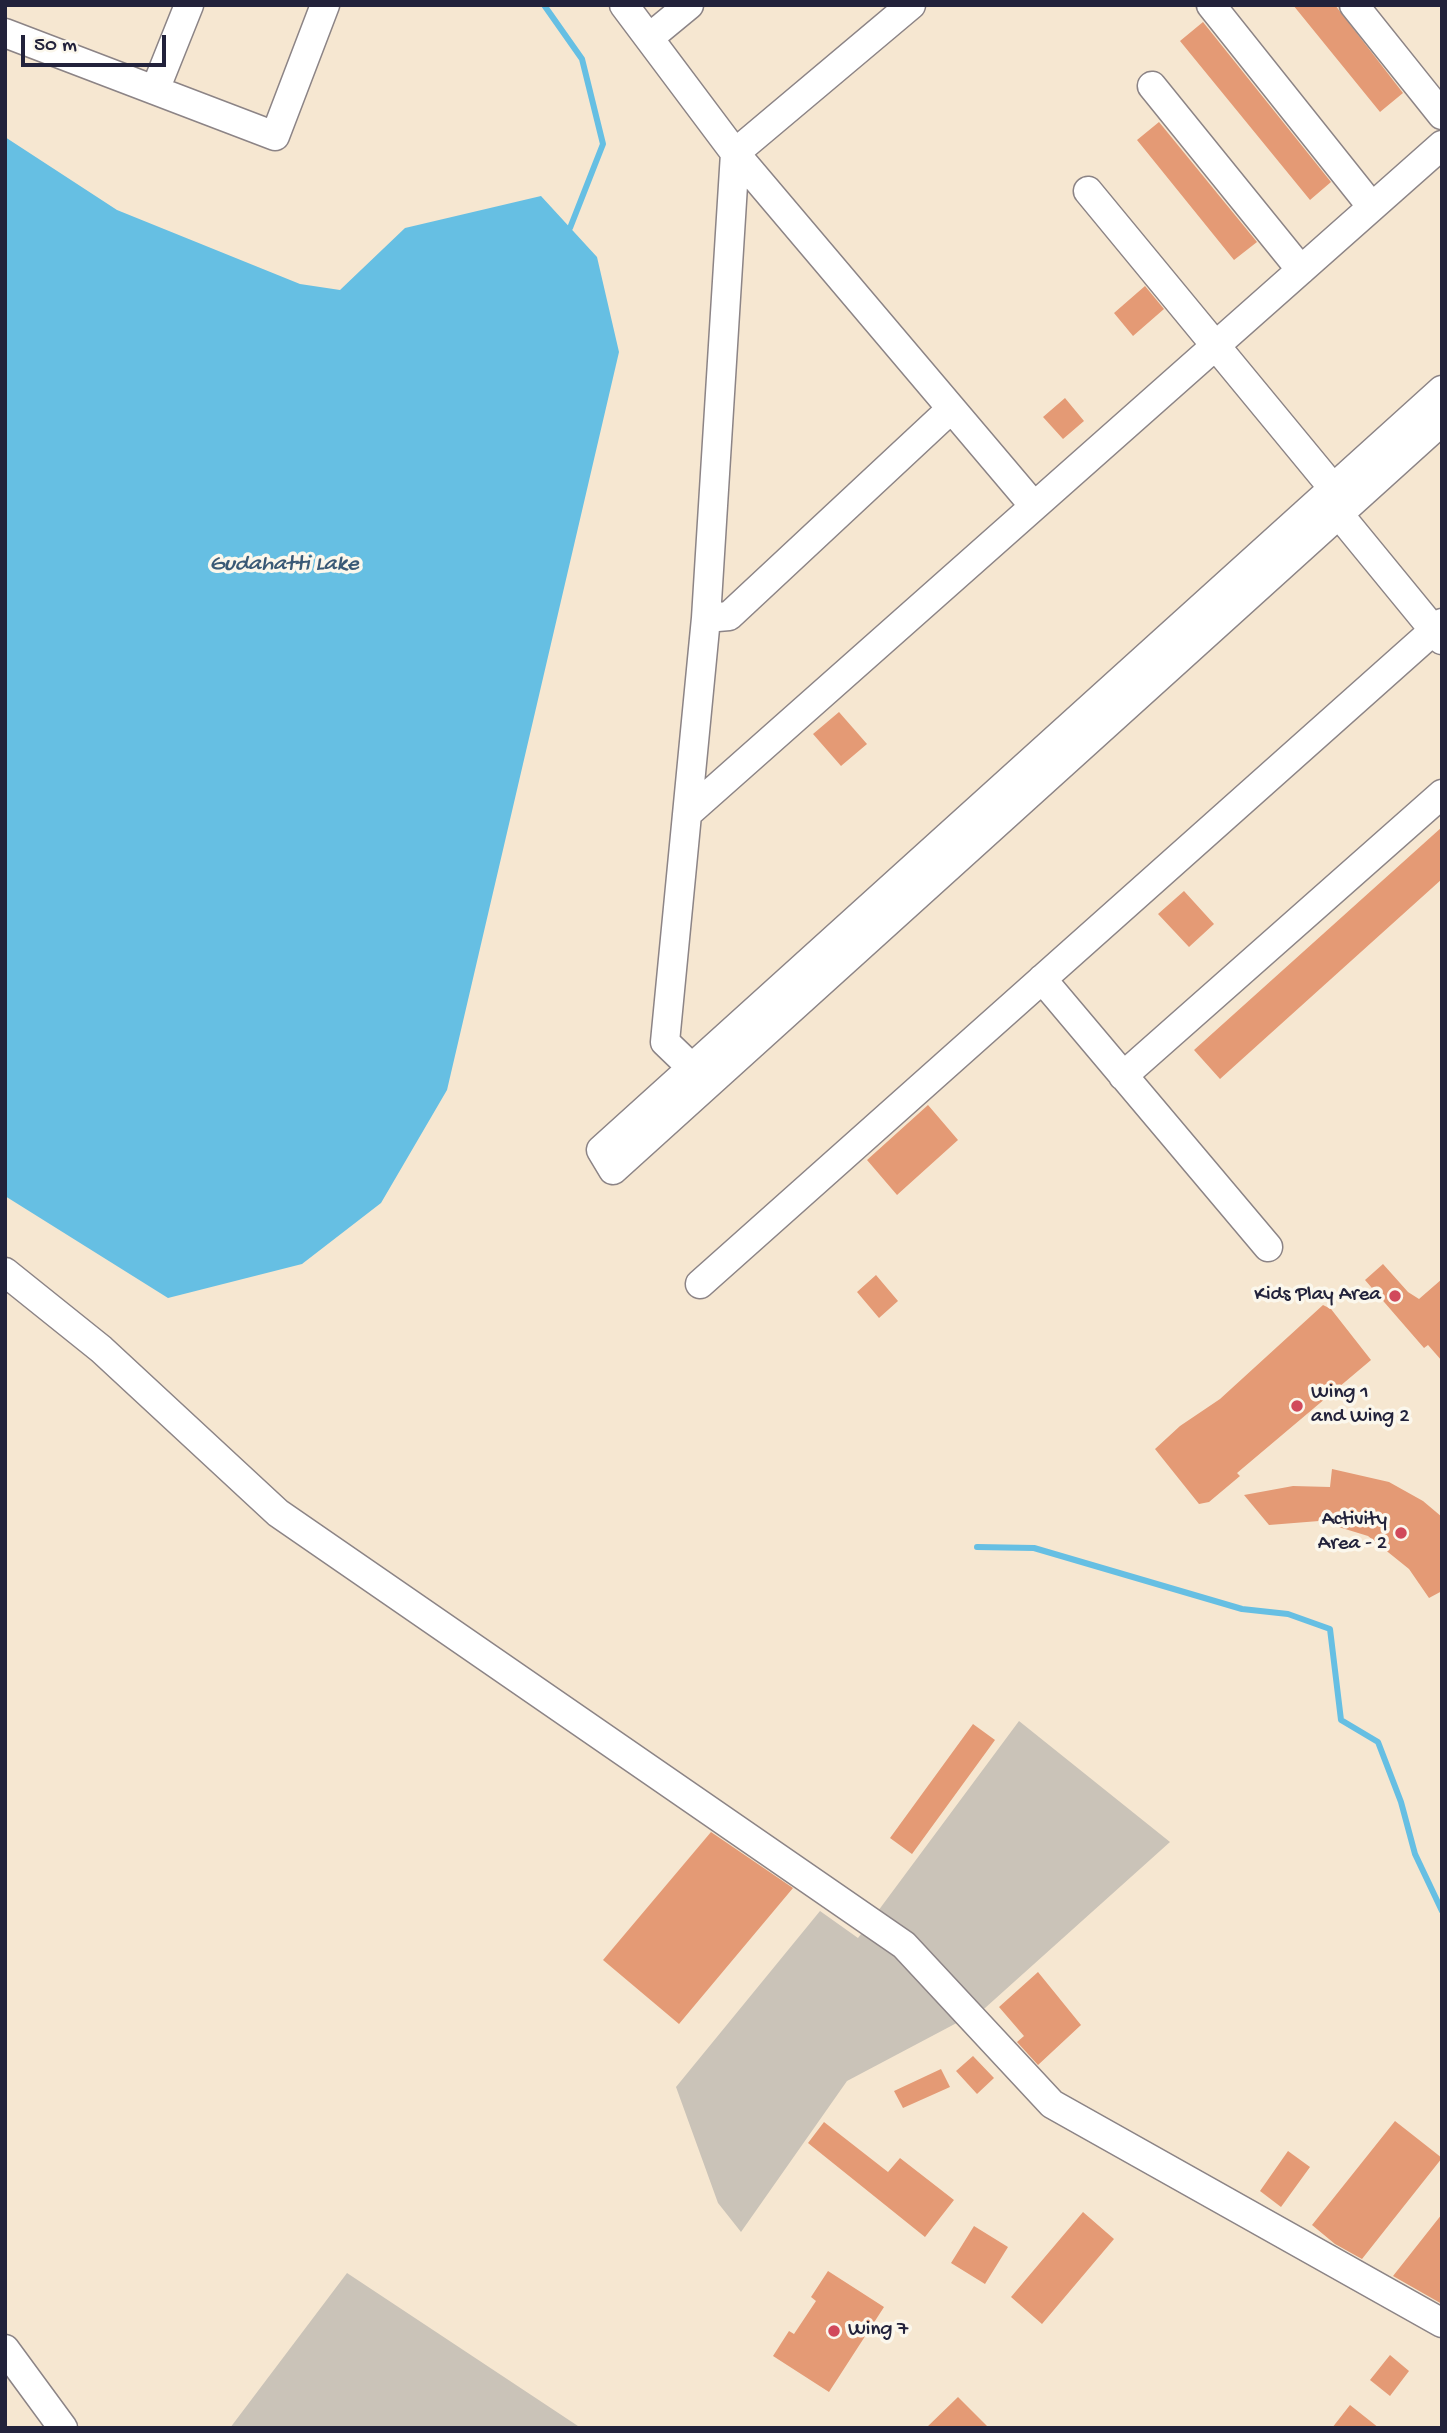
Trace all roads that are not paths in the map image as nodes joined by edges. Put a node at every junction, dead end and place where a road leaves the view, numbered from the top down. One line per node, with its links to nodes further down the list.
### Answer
1 (325, 5): 11 (street)
2 (624, 5): 9 (street)
3 (689, 5): 9 (street)
4 (912, 5): 14 (street)
5 (1211, 5): 16 (street)
6 (1354, 5): 12 (street)
7 (186, 6): 11 (street)
8 (5, 33): 11 (street)
9 (649, 38): 14 (street)
10 (1152, 86): 17 (street)
11 (155, 90)
12 (1442, 115)
13 (1442, 145): 16 (street)
14 (735, 153): 20 (street); 24 (street)
15 (1088, 191): 18 (street)
16 (1372, 207): 17 (street)
17 (1301, 270): 18 (street)
18 (1215, 345): 22 (street); 23 (street)
19 (1442, 390): 22 (street)
20 (951, 409): 23 (street); 24 (street)
21 (1442, 421): 22 (street)
22 (1332, 500): 25 (street); 29 (street); 29 (street)
23 (1034, 506): 27 (street)
24 (706, 618): 27 (street)
25 (1439, 631): 28 (street)
26 (1442, 794): 30 (street)
27 (687, 814): 29 (street)
28 (1042, 979): 30 (street); 33 (street)
29 (692, 1068)
30 (1123, 1076): 31 (street)
31 (1268, 1247)
32 (5, 1272): 34 (street)
33 (701, 1284)
34 (1442, 2323)
35 (5, 2349): 36 (street)
36 (63, 2428)

